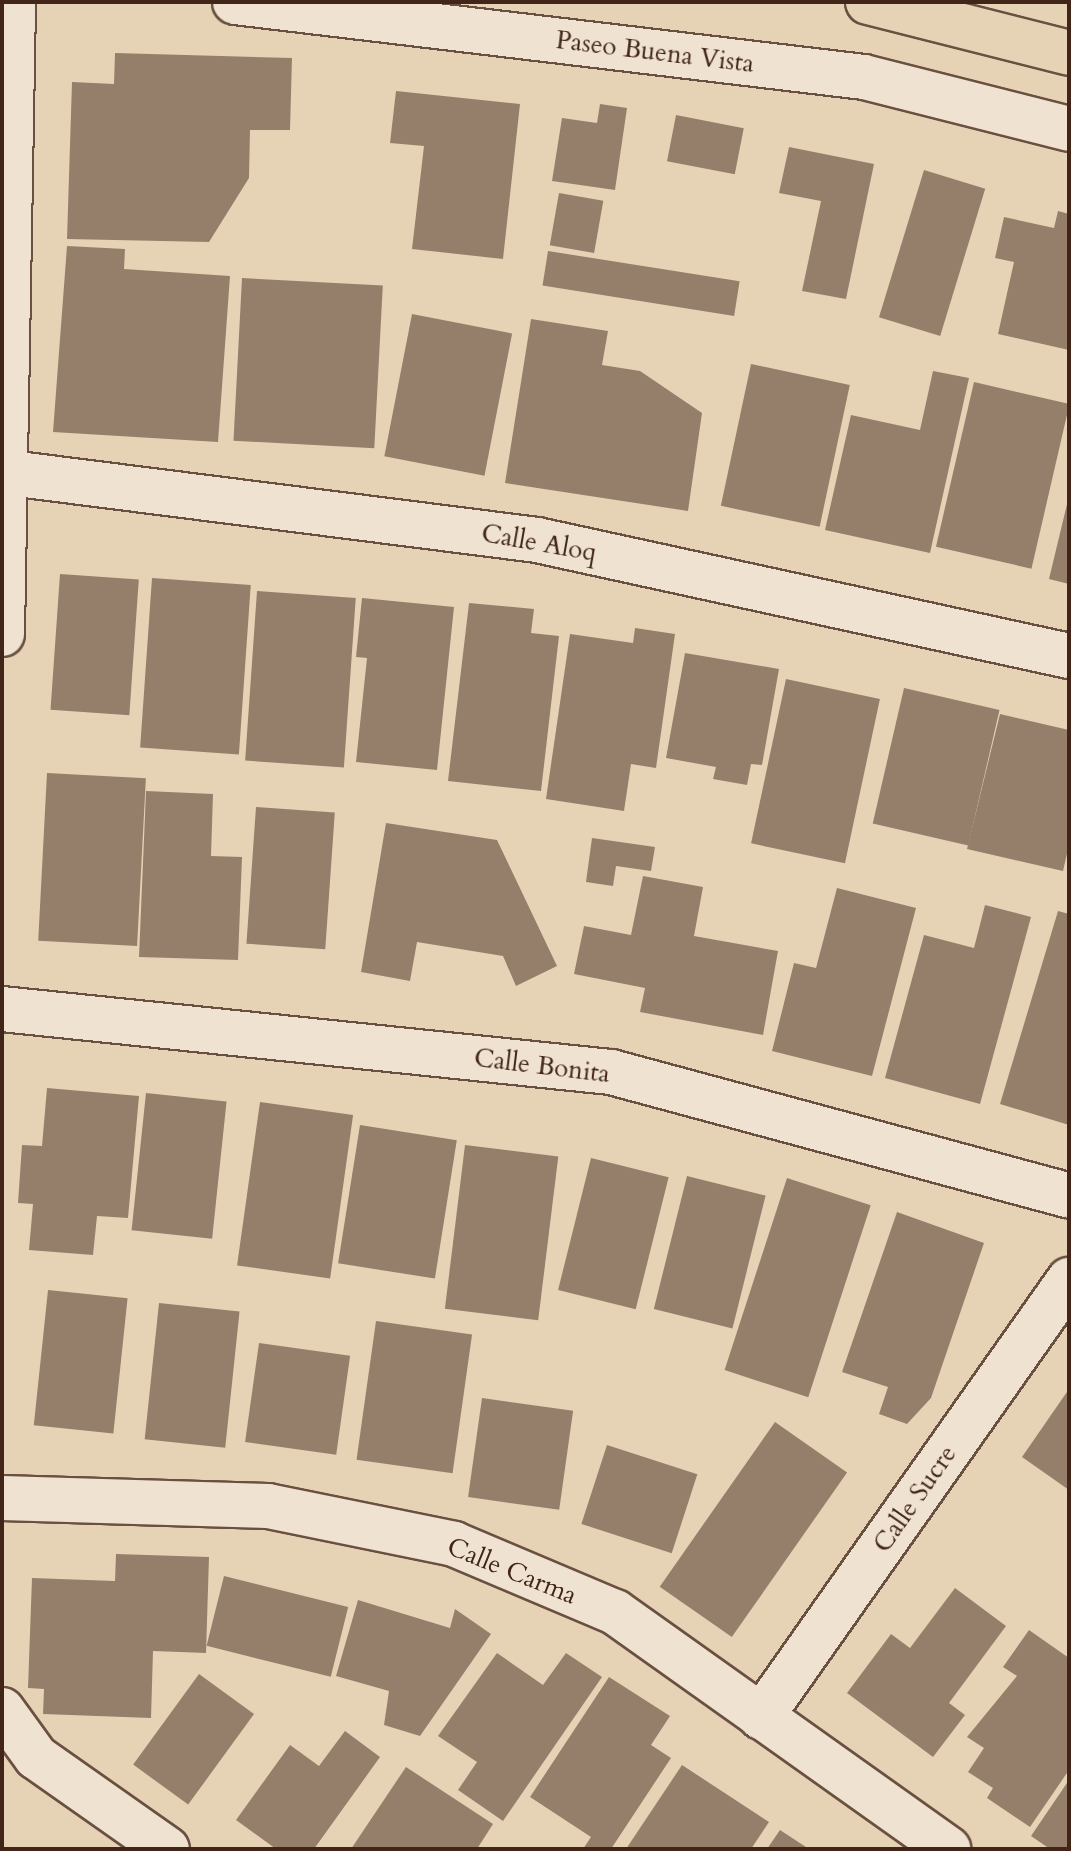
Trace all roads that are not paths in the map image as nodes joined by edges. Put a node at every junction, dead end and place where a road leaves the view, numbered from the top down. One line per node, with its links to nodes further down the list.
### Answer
1 (13, 2): 6 (street)
2 (235, 2): 5 (street, Paseo Buena Vista)
3 (868, 2): 4 (main road)
4 (1069, 53)
5 (1069, 129)
6 (3, 472): 7 (street); 8 (street, Calle Aloq)
7 (2, 634)
8 (1069, 656)
9 (2, 1009): 10 (street, Calle Bonita)
10 (1069, 1196)
11 (1069, 1280): 14 (street, Calle Sucre)
12 (2, 1498): 14 (street, Calle Carma)
13 (2, 1710): 15 (street)
14 (761, 1717): 16 (street, Calle Carma)
15 (167, 1849)
16 (948, 1849)

